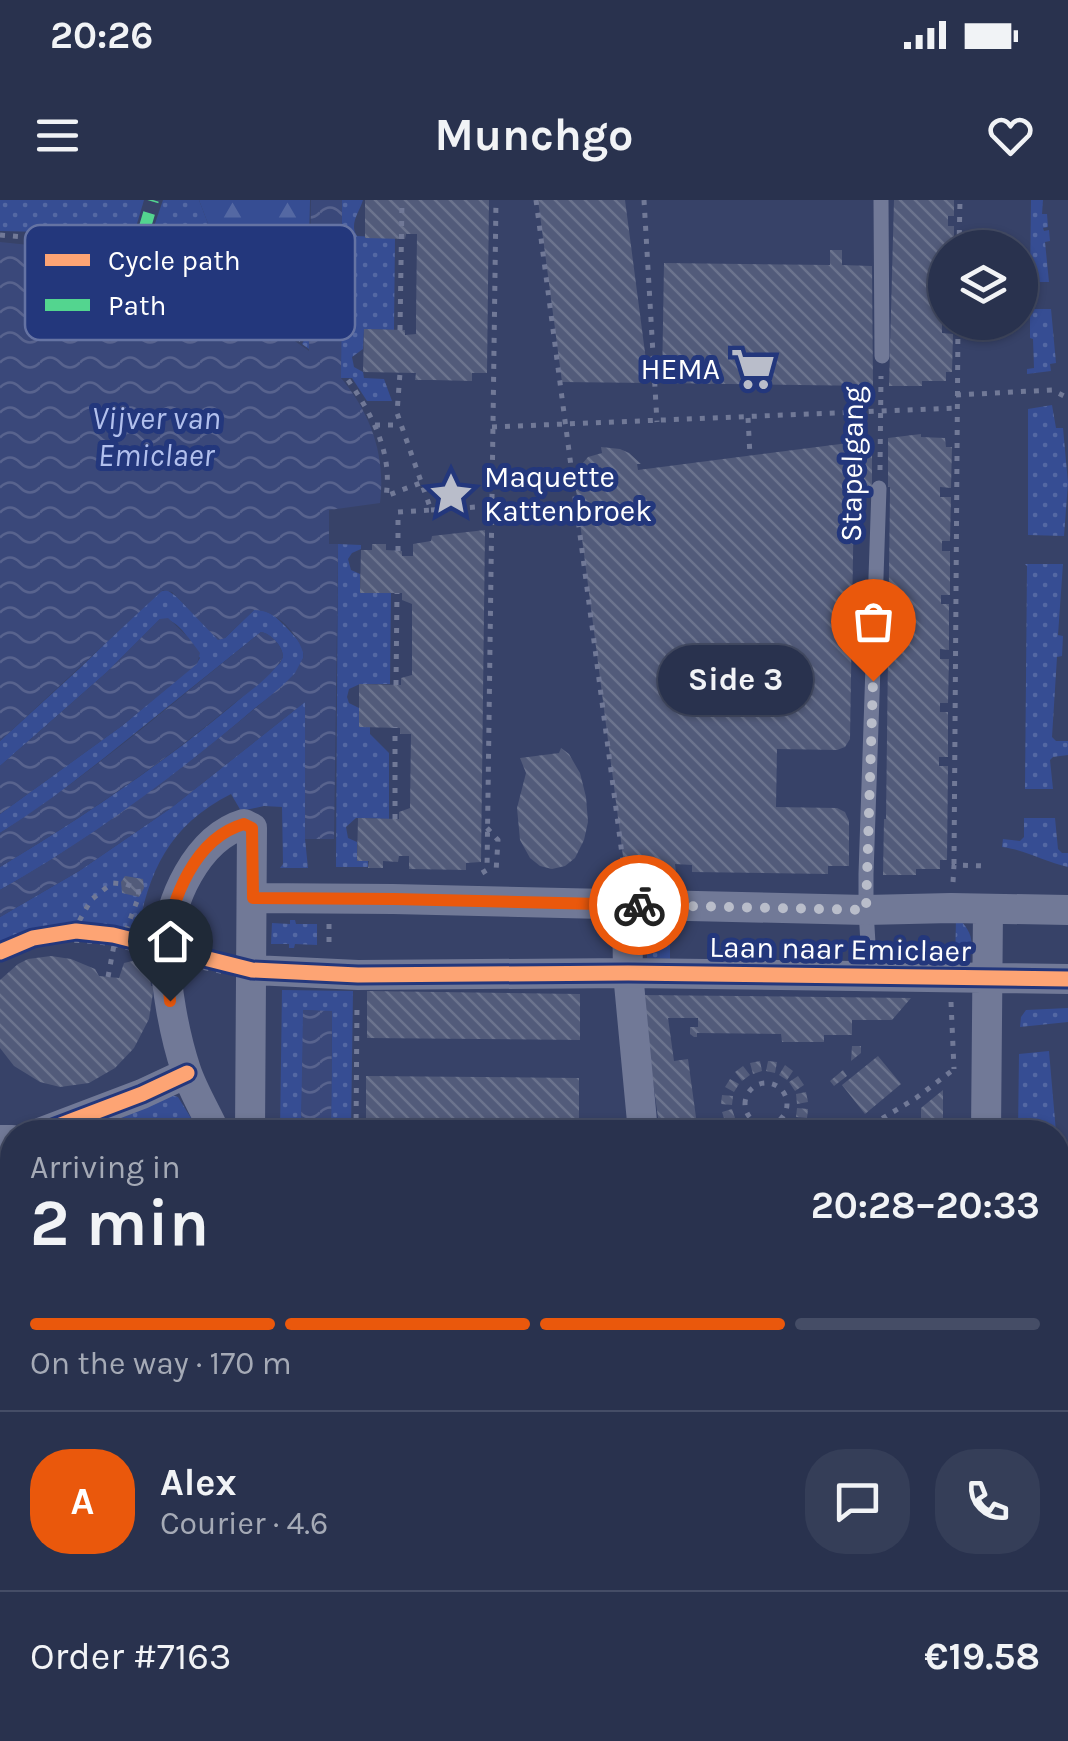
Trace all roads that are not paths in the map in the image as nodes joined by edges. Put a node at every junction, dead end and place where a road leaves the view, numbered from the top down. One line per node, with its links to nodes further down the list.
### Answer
1 (882, 200): 2 (lane, Stapelgang)
2 (882, 356)
3 (880, 488): 6 (lane, Stapelgang)
4 (253, 898): 5 (street, Laan naar Emiclaer); 9 (street); 14 (street)
5 (627, 905): 6 (street, Laan naar Emiclaer); 10 (street)
6 (866, 910): 7 (street, Laan naar Emiclaer); 11 (lane, Stapelgang)
7 (988, 910): 8 (street, Laan naar Emiclaer); 12 (street, Laan naar Emiclaer)
8 (1068, 910)
9 (252, 970): 10 (street, Laan naar Emiclaer); 17 (street)
10 (628, 974): 11 (street, Laan naar Emiclaer); 18 (street)
11 (870, 977): 12 (street, Laan naar Emiclaer)
12 (988, 978): 13 (street, Laan naar Emiclaer); 19 (street)
13 (1068, 980)
14 (186, 1073): 15 (street); 16 (street)
15 (74, 1120)
16 (210, 1120)
17 (250, 1120)
18 (643, 1120)
19 (986, 1120)

